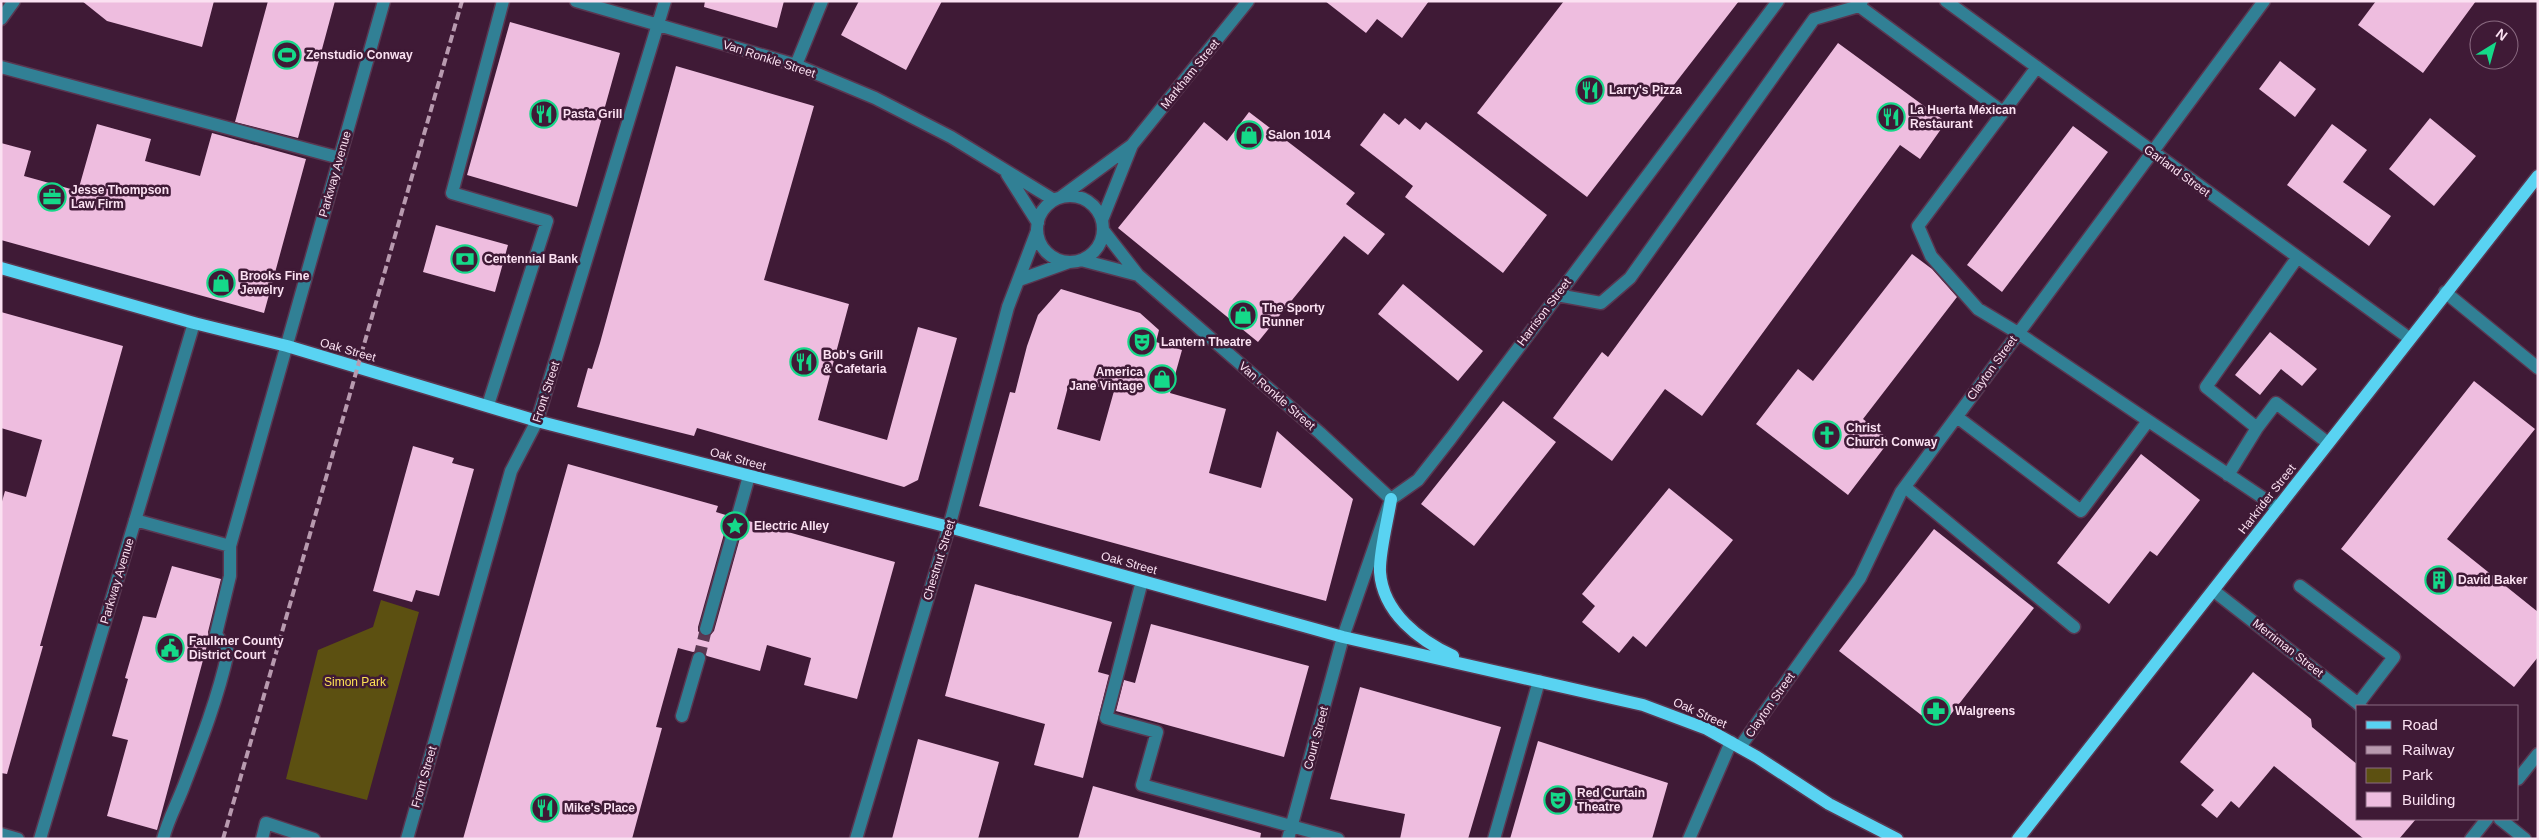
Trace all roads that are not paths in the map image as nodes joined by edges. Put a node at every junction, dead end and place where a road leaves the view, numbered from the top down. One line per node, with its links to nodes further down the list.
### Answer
1 (14, 1): 12 (street)
2 (384, 1): 20 (street, Parkway Avenue)
3 (503, 1): 38 (street)
4 (576, 1): 13 (street, Van Ronkle Street)
5 (665, 1): 13 (street, Front Street)
6 (822, 1): 14 (street)
7 (1248, 1): 18 (street, Markham Street)
8 (1778, 1): 32 (street, Harrison Street)
9 (1946, 1): 16 (street, Garland Street)
10 (2264, 1): 19 (street, Clayton Street)
11 (1861, 3): 17 (street); 32 (street)
12 (1, 19)
13 (658, 25): 14 (street, Van Ronkle Street); 40 (street, Front Street)
14 (796, 65): 21 (street, Van Ronkle Street)
15 (1, 67): 20 (street)
16 (2036, 67): 17 (street); 19 (street, Garland Street)
17 (2003, 112): 34 (street)
18 (1132, 145): 23 (street, Markham Street); 24 (street, Markham Street)
19 (2152, 153): 26 (street, Garland Street); 34 (street, Clayton Street)
20 (340, 158): 36 (street, Parkway Avenue)
21 (1004, 170): 23 (street, Van Ronkle Street); 25 (street, Van Ronkle Street)
22 (2538, 176): 31 (main road, Harkrider Street)
23 (1058, 199): 24 (street); 25 (street)
24 (1103, 225): 27 (street); 29 (street, Van Ronkle Street)
25 (1037, 227): 27 (street); 30 (street, Chestnut Street)
26 (2297, 258): 35 (street, Garland Street); 42 (street)
27 (1075, 261): 29 (street, Van Ronkle Street); 30 (street)
28 (1, 268): 33 (main road, Oak Street)
29 (1138, 275): 47 (street, Van Ronkle Street)
30 (1019, 280): 50 (street, Chestnut Street)
31 (2445, 292): 35 (main road, Harkrider Street); 37 (street)
32 (1557, 295): 47 (street, Harrison Street)
33 (194, 324): 36 (main road, Oak Street); 49 (street, Parkway Avenue)
34 (2018, 333): 39 (street, Clayton Street); 41 (street)
35 (2409, 338): 43 (main road, Harkrider Street)
36 (286, 346): 38 (main road, Oak Street); 51 (street, Parkway Avenue)
37 (2538, 368)
38 (488, 405): 40 (main road, Oak Street)
39 (1957, 417): 41 (street); 46 (street, Clayton Street)
40 (538, 421): 45 (main road, Oak Street); 75 (street, Front Street)
41 (2148, 421): 44 (street)
42 (2257, 428): 43 (street); 44 (street)
43 (2328, 443): 48 (main road, Harkrider Street)
44 (2228, 475): 48 (street)
45 (749, 476): 50 (main road, Oak Street); 56 (street)
46 (1905, 487): 55 (street); 63 (street, Clayton Street)
47 (1391, 499): 57 (street); 59 (main road, Oak Street)
48 (2278, 508): 54 (main road, Harkrider Street)
49 (135, 520): 51 (street); 71 (street, Parkway Avenue)
50 (949, 528): 52 (main road, Oak Street); 76 (street, Chestnut Street)
51 (230, 546): 72 (street, Parkway Avenue)
52 (1142, 581): 57 (main road, Oak Street); 68 (street)
53 (2300, 586): 61 (street)
54 (2214, 591): 61 (street, Merriman Street); 82 (main road, Harkrider Street)
55 (2074, 627)
56 (706, 629)
57 (1343, 637): 59 (main road, Oak Street); 68 (street, Court Street)
58 (699, 658): 62 (street)
59 (1470, 665): 60 (main road, Oak Street)
60 (1539, 681): 63 (main road, Oak Street); 79 (street)
61 (2360, 705)
62 (682, 716)
63 (1736, 744): 80 (street, Clayton Street); 81 (main road, Oak Street)
64 (2538, 754): 65 (street)
65 (2519, 779)
66 (2486, 820): 83 (street)
67 (2501, 820): 84 (street)
68 (1292, 825): 77 (street, Court Street); 78 (street)
69 (1, 834): 70 (street)
70 (18, 839)
71 (40, 839)
72 (163, 839)
73 (262, 839): 74 (street)
74 (314, 839)
75 (407, 839)
76 (856, 839)
77 (1288, 839)
78 (1338, 839)
79 (1494, 839)
80 (1689, 839)
81 (1897, 839)
82 (2018, 839)
83 (2471, 839)
84 (2525, 839)

